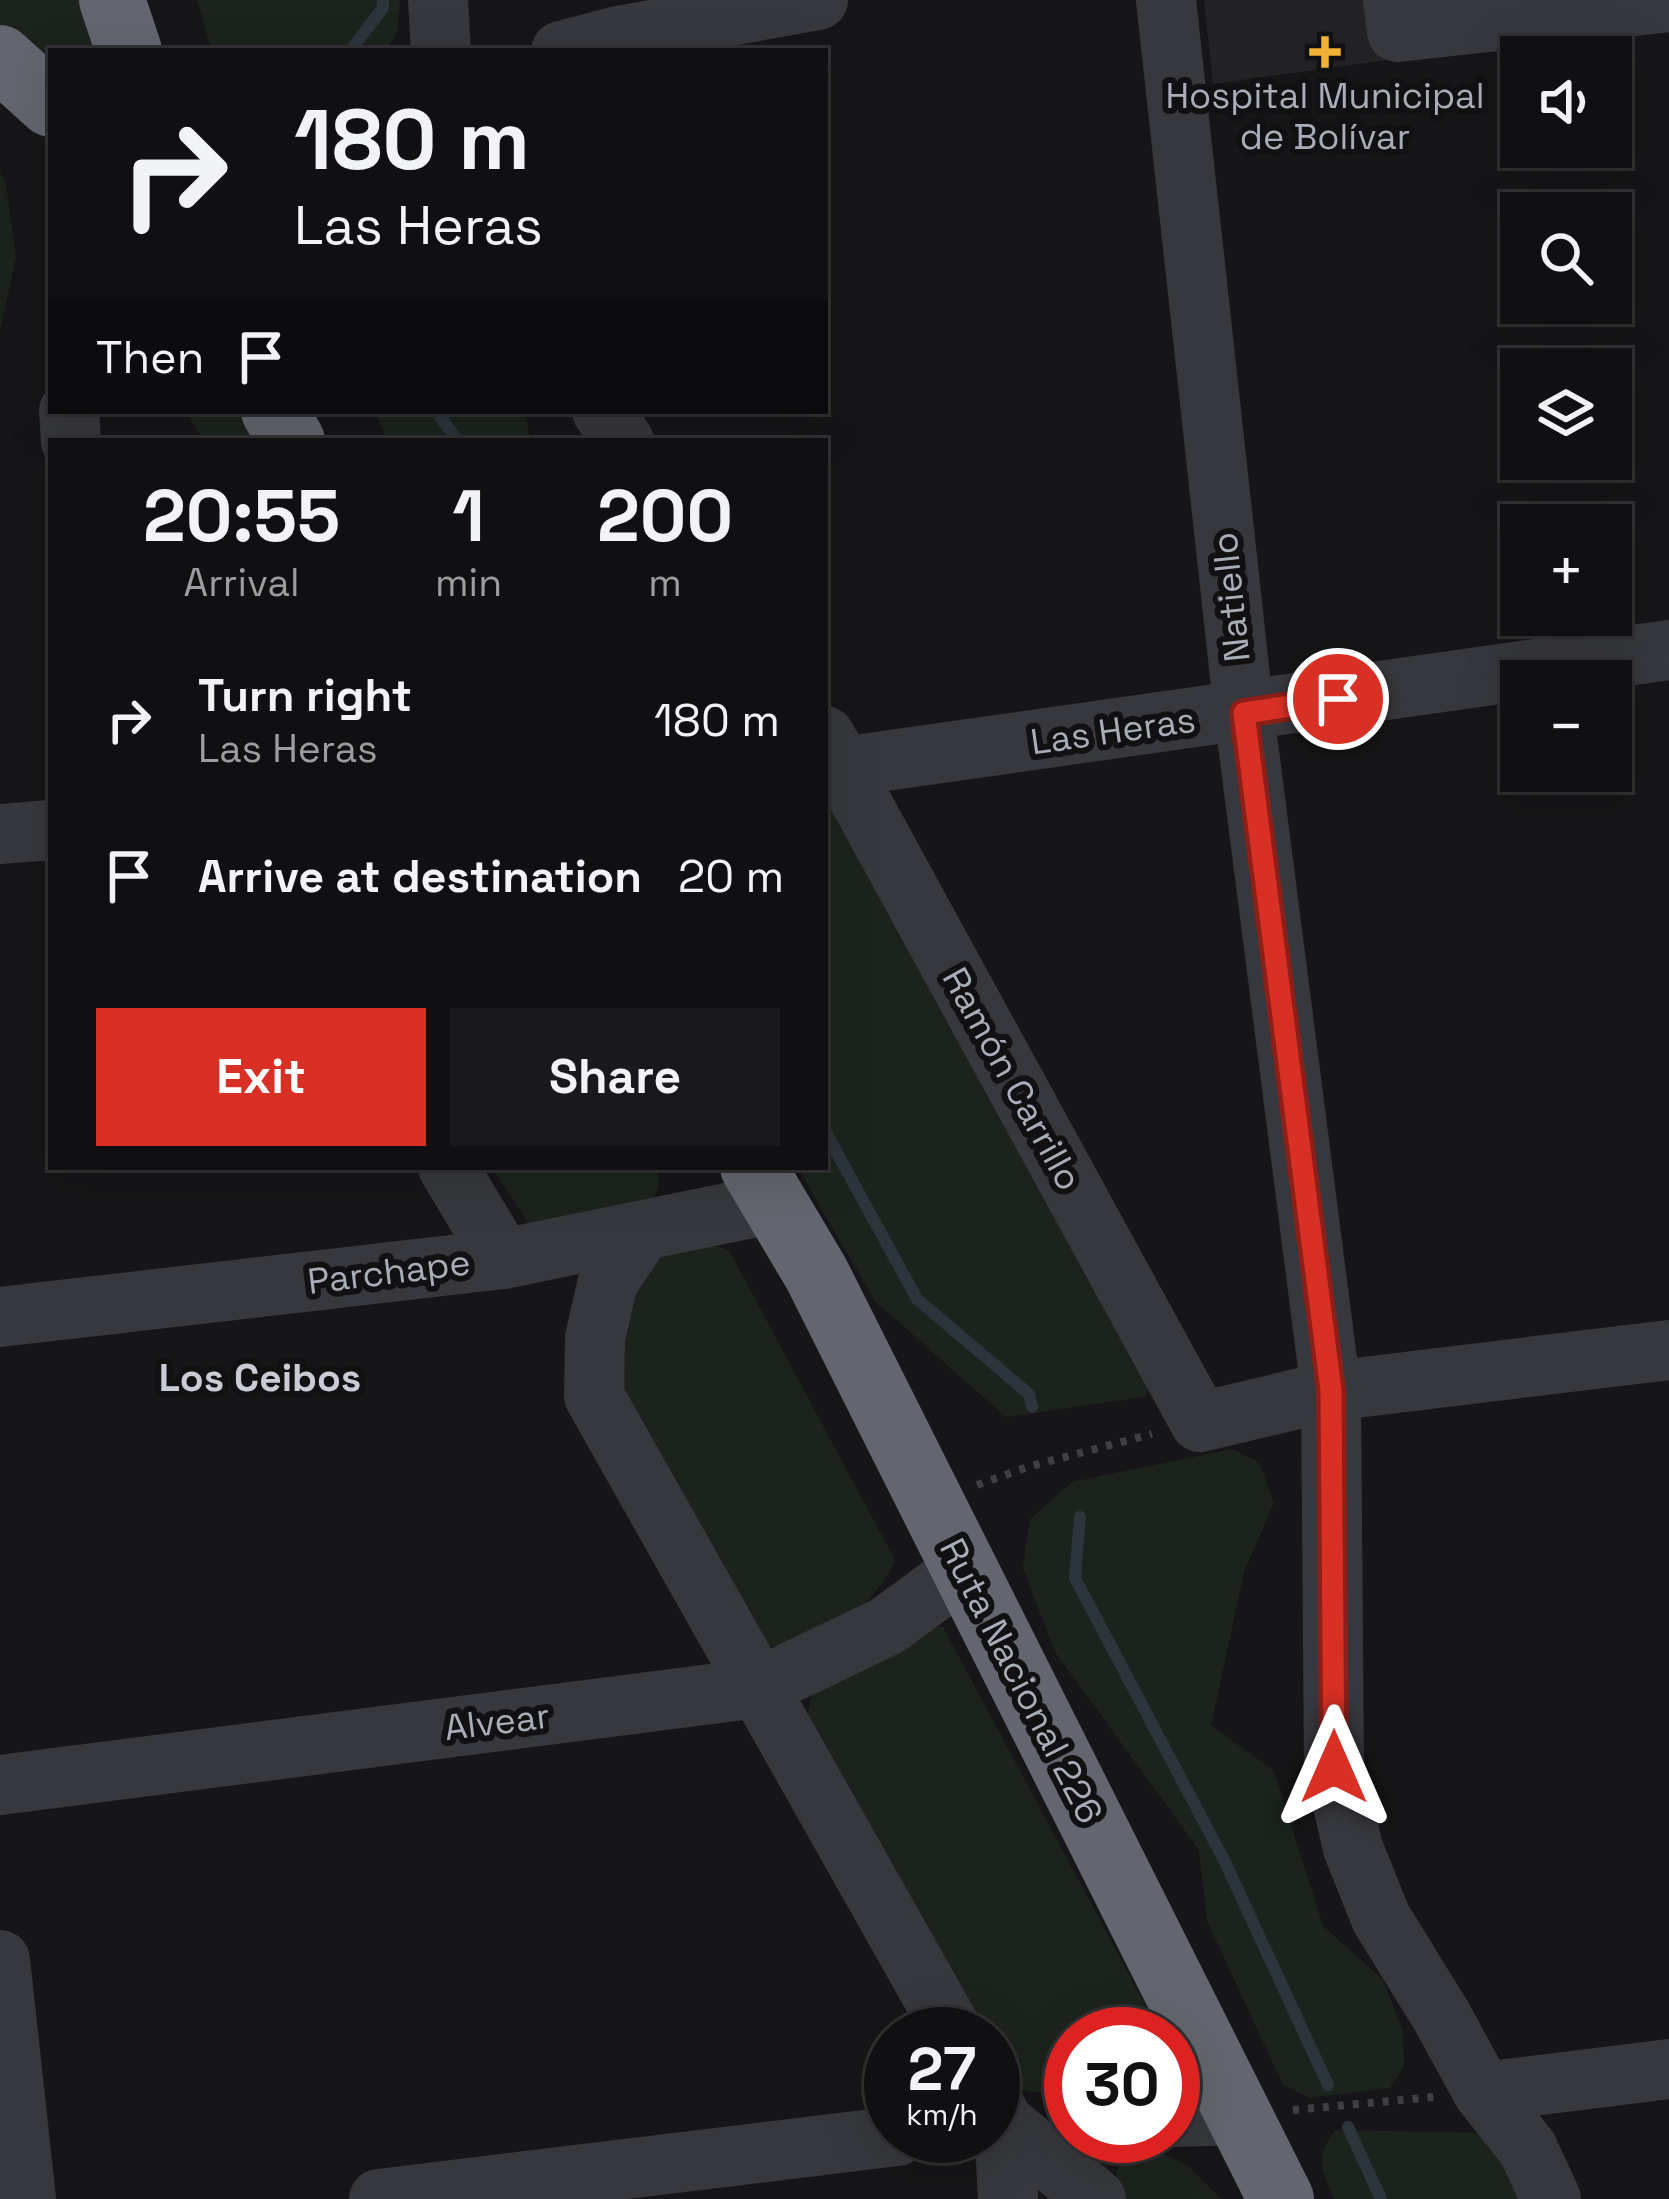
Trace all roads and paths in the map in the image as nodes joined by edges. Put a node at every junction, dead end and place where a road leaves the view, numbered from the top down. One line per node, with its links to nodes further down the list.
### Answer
1 (112, 0): 7 (highway)
2 (438, 0): 8 (street)
3 (818, 0): 9 (street)
4 (1166, 0): 13 (street, Natiello)
5 (1393, 0): 6 (street)
6 (1669, 2)
7 (128, 48)
8 (440, 48)
9 (572, 48)
10 (0, 58): 11 (highway)
11 (48, 101)
12 (1669, 650): 13 (street, Las Heras)
13 (1244, 713): 14 (street, Las Heras); 23 (street, Natiello)
14 (834, 752): 24 (street, Ramón Carrillo)
15 (48, 830): 16 (street)
16 (0, 834)
17 (450, 1170): 20 (street)
18 (764, 1185): 19 (street, Parchape); 25 (highway, Ruta Nacional 226)
19 (643, 1230): 20 (street, Parchape); 27 (street)
20 (503, 1258): 21 (street, Parchape)
21 (0, 1317)
22 (1669, 1350): 23 (street)
23 (1331, 1390): 24 (street); 32 (street, Natiello)
24 (1200, 1422): 25 (path)
25 (934, 1509): 26 (highway, Ruta Nacional 226)
26 (963, 1570): 27 (street, Alvear); 33 (highway, Ruta Nacional 226)
27 (758, 1688): 28 (street, Alvear); 30 (street)
28 (0, 1785)
29 (0, 1960): 38 (street)
30 (939, 2007)
31 (1669, 2069): 32 (street)
32 (1483, 2092): 33 (path); 43 (street)
33 (1241, 2115): 34 (street); 42 (highway, Ruta Nacional 226)
34 (1200, 2116)
35 (1020, 2136): 41 (street)
36 (864, 2140): 39 (street)
37 (1004, 2163): 40 (street)
38 (26, 2199)
39 (379, 2199)
40 (1009, 2199)
41 (1096, 2199)
42 (1281, 2199)
43 (1551, 2199)

